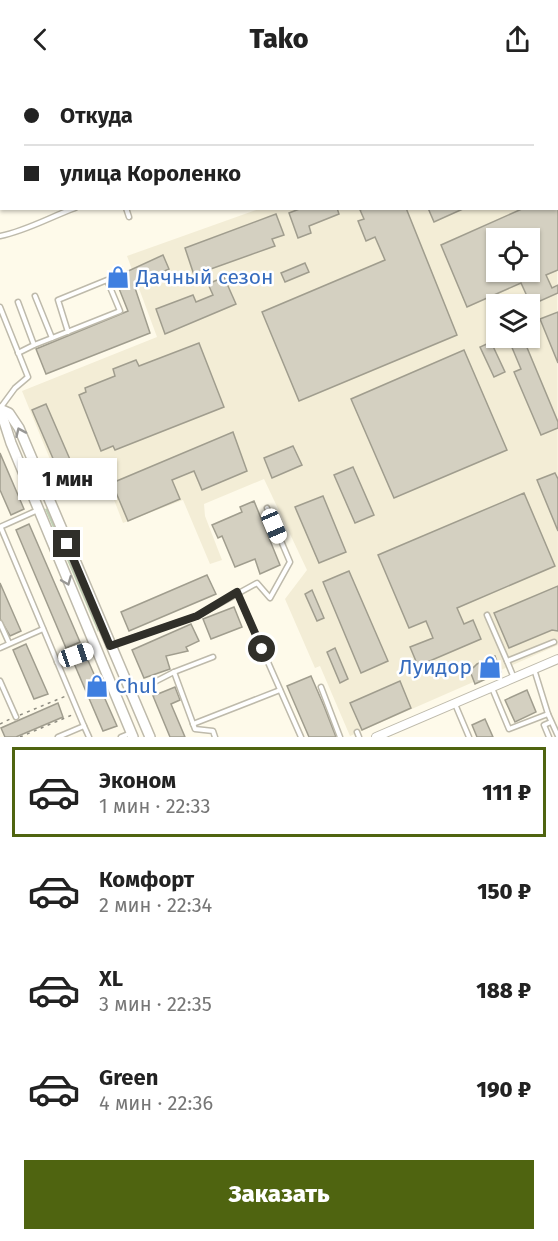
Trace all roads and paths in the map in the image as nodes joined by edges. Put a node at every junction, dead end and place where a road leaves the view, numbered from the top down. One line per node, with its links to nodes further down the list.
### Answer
1 (69, 210): 4 (lane)
2 (127, 210): 3 (lane)
3 (129, 217)
4 (0, 236)
5 (35, 296): 9 (lane)
6 (18, 302): 10 (lane)
7 (0, 307): 11 (lane)
8 (68, 332): 8 (lane); 9 (lane)
9 (52, 338): 10 (lane)
10 (34, 345): 11 (lane)
11 (18, 352): 12 (lane)
12 (0, 409): 13 (street, one-way to 12); 14 (street)
13 (47, 497): 14 (street); 23 (street)
14 (37, 506): 16 (lane); 25 (street, one-way to 25)
15 (267, 508): 17 (lane)
16 (0, 527): 20 (lane)
17 (237, 592): 23 (lane); 36 (lane)
18 (487, 615): 28 (lane)
19 (0, 623): 22 (lane)
20 (43, 629): 22 (lane); 29 (lane)
21 (554, 642): 28 (lane)
22 (9, 643): 24 (lane)
23 (110, 646): 25 (street); 38 (street)
24 (0, 648)
25 (95, 648): 29 (lane); 48 (street)
26 (213, 657): 31 (lane)
27 (558, 659): 30 (street)
28 (507, 661): 32 (lane)
29 (57, 662): 37 (lane)
30 (534, 669): 32 (street); 41 (lane)
31 (174, 672): 38 (lane); 45 (lane)
32 (514, 678): 35 (street)
33 (0, 681): 42 (lane)
34 (321, 687): 57 (lane)
35 (492, 687): 39 (street); 41 (lane)
36 (280, 690): 45 (lane); 56 (lane)
37 (70, 694): 40 (lane); 42 (path)
38 (131, 694): 54 (street)
39 (455, 703): 47 (street); 59 (lane)
40 (78, 712): 46 (lane); 50 (path)
41 (548, 714): 43 (lane)
42 (16, 717): 44 (path)
43 (551, 722): 49 (lane); 60 (lane)
44 (0, 724)
45 (193, 724): 55 (lane)
46 (84, 726): 51 (lane); 52 (lane)
47 (390, 734): 58 (street)
48 (132, 735): 53 (lane)
49 (558, 736)
50 (20, 737)
51 (58, 737)
52 (88, 737)
53 (121, 737)
54 (150, 737)
55 (215, 737)
56 (301, 737)
57 (340, 737)
58 (376, 737)
59 (469, 737)
60 (549, 737)

